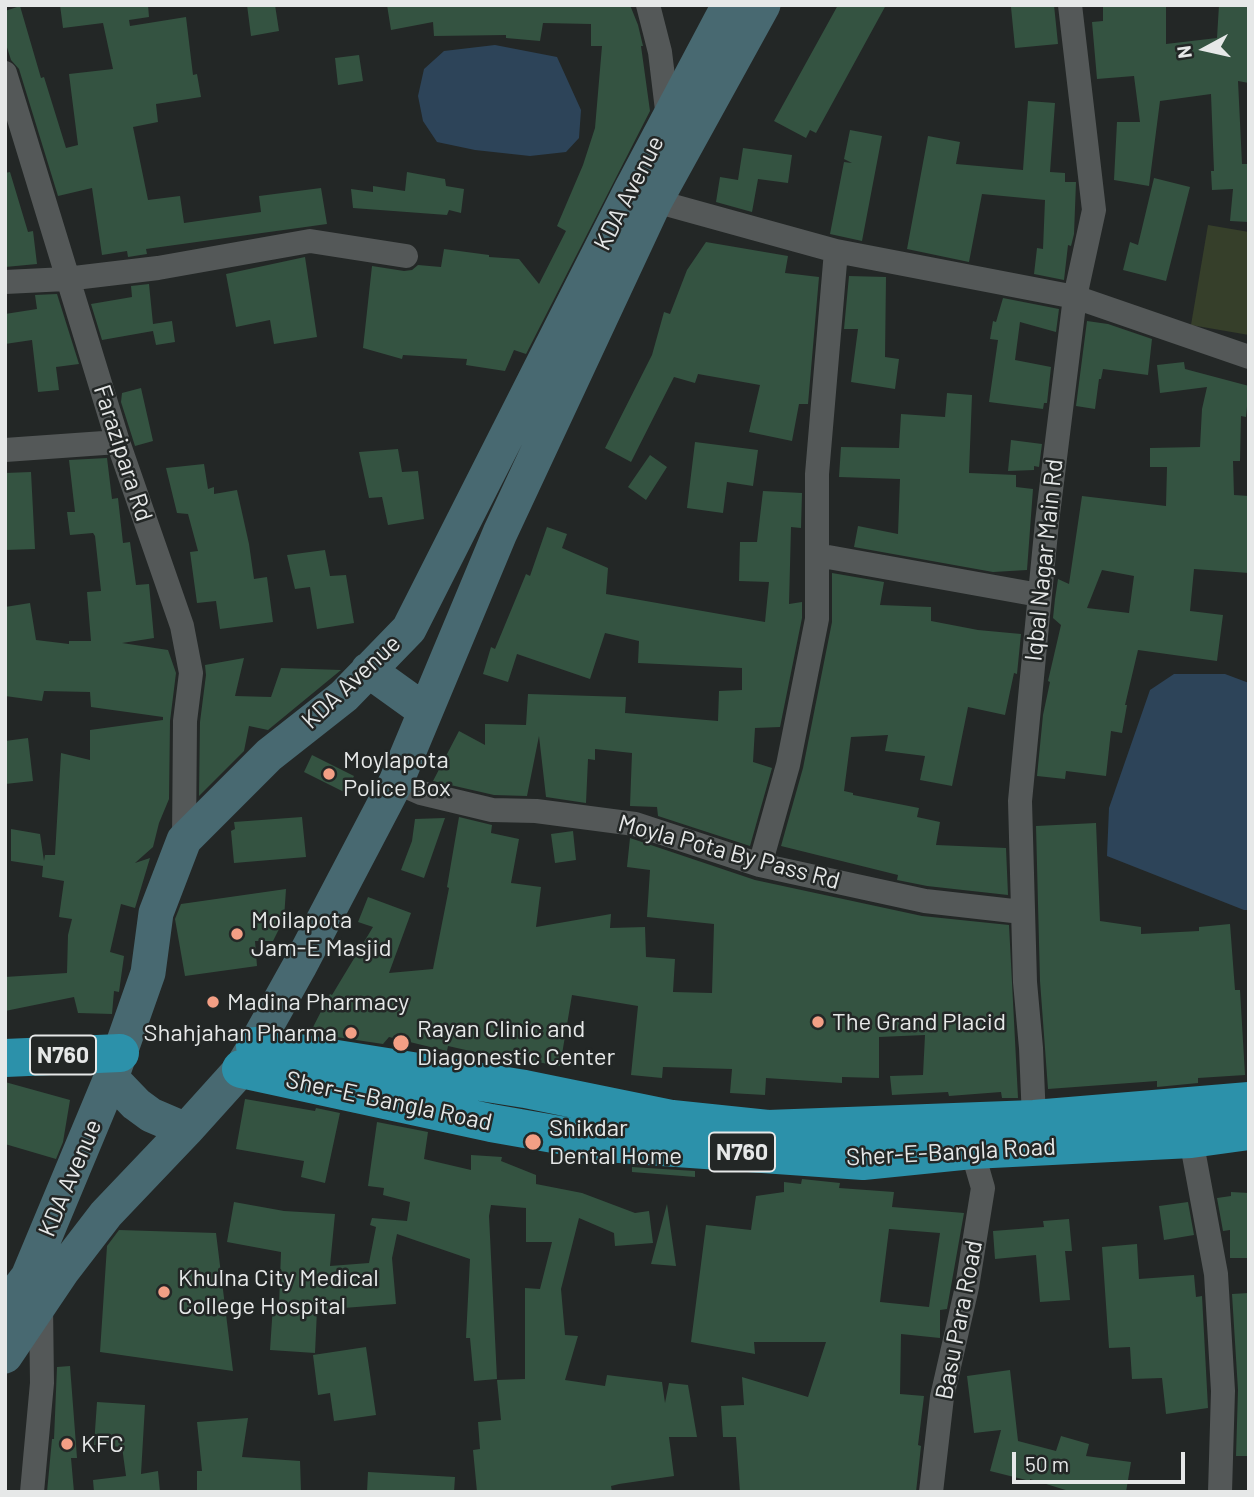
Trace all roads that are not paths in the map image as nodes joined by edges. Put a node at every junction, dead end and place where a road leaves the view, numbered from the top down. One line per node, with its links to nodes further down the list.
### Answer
1 (648, 5): 6 (street)
2 (729, 5): 6 (main road, KDA Avenue)
3 (763, 5): 7 (main road, KDA Avenue)
4 (1070, 5): 12 (street, Iqbal Nagar Main Rd)
5 (5, 73): 10 (street, Farazipara Rd)
6 (668, 118): 18 (main road, KDA Avenue)
7 (655, 201): 8 (street); 19 (main road, KDA Avenue)
8 (836, 251): 12 (street); 16 (street)
9 (406, 256): 10 (street)
10 (66, 279): 11 (street); 14 (street, Farazipara Rd)
11 (5, 282)
12 (1075, 297): 13 (street); 17 (street, Iqbal Nagar Main Rd)
13 (1249, 357)
14 (118, 442): 15 (street); 21 (street, Farazipara Rd)
15 (5, 450)
16 (817, 555): 17 (street); 22 (street)
17 (1039, 595): 23 (street, Iqbal Nagar Main Rd)
18 (369, 670): 19 (main road); 21 (main road, KDA Avenue)
19 (425, 711): 20 (main road, KDA Avenue)
20 (396, 782): 22 (street, Moyla Pota By Pass Rd); 25 (main road, KDA Avenue)
21 (184, 840): 26 (main road, KDA Avenue)
22 (760, 865): 23 (street, Moyla Pota By Pass Rd)
23 (1023, 912): 28 (street, Iqbal Nagar Main Rd)
24 (5, 1058): 26 (highway, N760)
25 (248, 1058): 28 (highway, Sher-E-Bangla Road / N760); 29 (main road, KDA Avenue); 32 (highway, Sher-E-Bangla Road / N760)
26 (116, 1065): 29 (main road); 33 (main road, KDA Avenue)
27 (1249, 1101): 28 (highway, Sher-E-Bangla Road / N760)
28 (1034, 1119)
29 (186, 1130): 33 (main road, KDA Avenue)
30 (1249, 1131): 31 (highway, Sher-E-Bangla Road / N760)
31 (1191, 1139): 32 (highway, Sher-E-Bangla Road / N760); 38 (street)
32 (972, 1150): 37 (street, Basu Para Road)
33 (35, 1291): 34 (main road); 35 (main road, KDA Avenue); 36 (street)
34 (5, 1307)
35 (5, 1356)
36 (32, 1492)
37 (931, 1492)
38 (1220, 1492)

